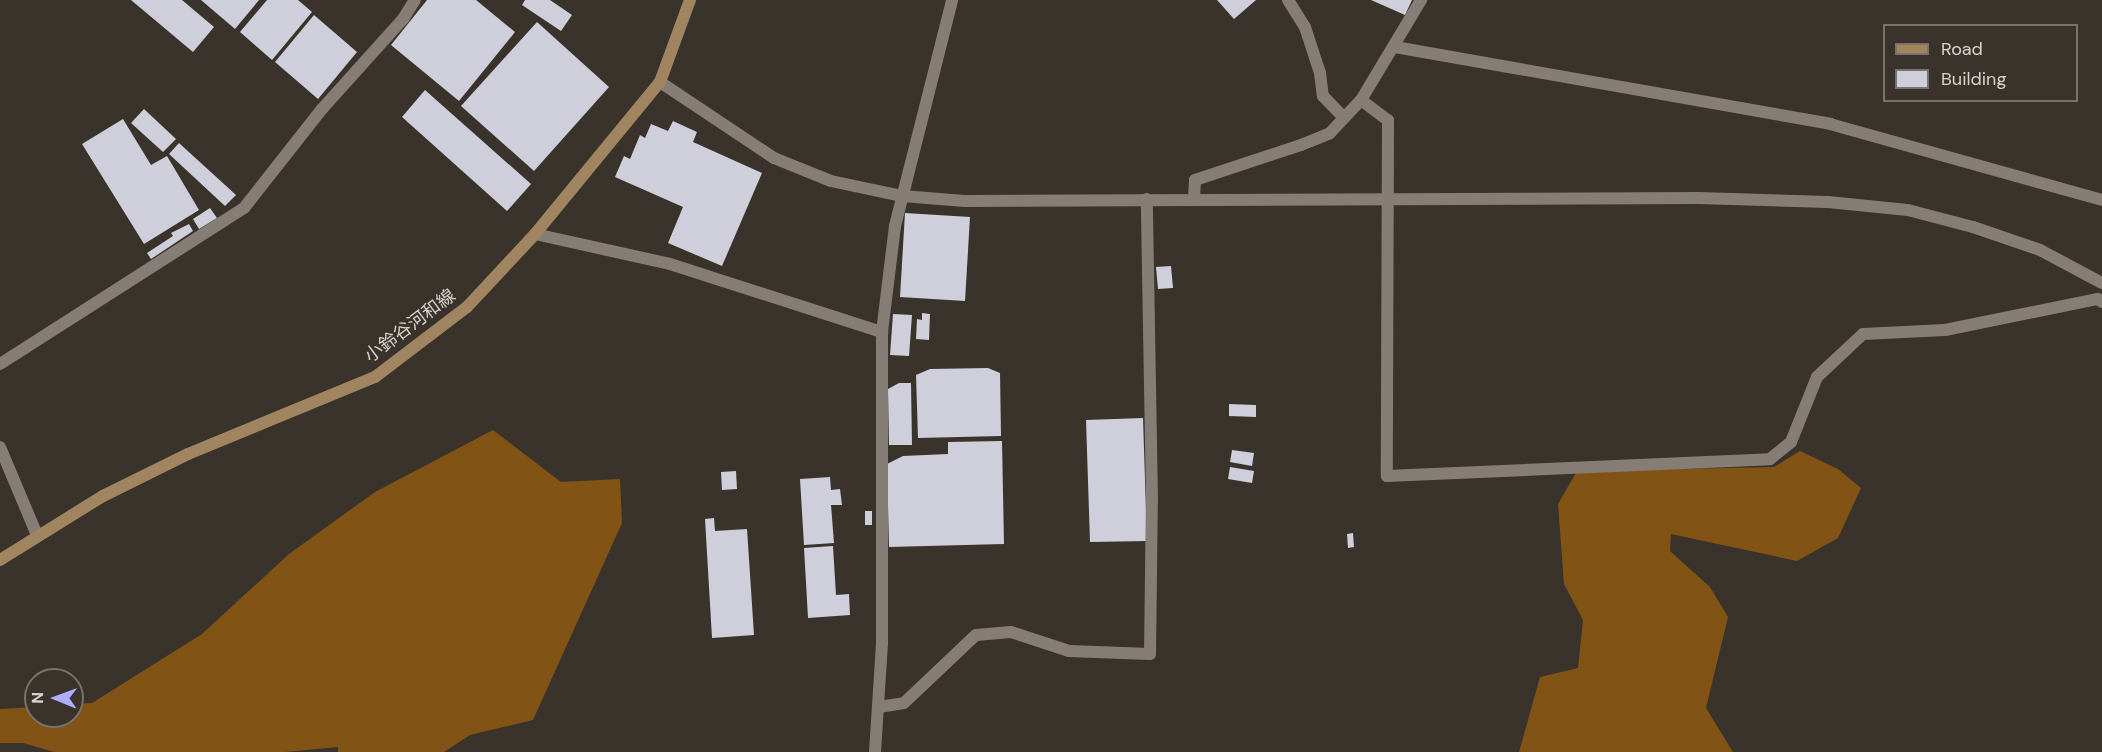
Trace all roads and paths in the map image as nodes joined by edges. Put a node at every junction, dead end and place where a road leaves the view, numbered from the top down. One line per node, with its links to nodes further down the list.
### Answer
1 (414, 0): 19 (street)
2 (690, 0): 7 (main road, 小鈴谷河和線)
3 (952, 0): 10 (street)
4 (1288, 0): 9 (street)
5 (1421, 0): 6 (street)
6 (1395, 47): 8 (street); 14 (street)
7 (660, 82): 10 (street); 15 (main road, 小鈴谷河和線)
8 (1361, 99): 9 (street); 13 (street)
9 (1344, 118): 12 (street)
10 (902, 196): 11 (street); 18 (street)
11 (1147, 199): 12 (street); 23 (street)
12 (1194, 199): 13 (street)
13 (1387, 199): 16 (street); 17 (street)
14 (2102, 200)
15 (535, 234): 18 (street); 21 (main road, 小鈴谷河和線)
16 (2102, 283)
17 (2102, 302)
18 (882, 332): 23 (street)
19 (0, 364)
20 (0, 447): 21 (street)
21 (37, 535): 22 (main road, 小鈴谷河和線)
22 (0, 560)
23 (879, 707): 24 (street)
24 (875, 752)

